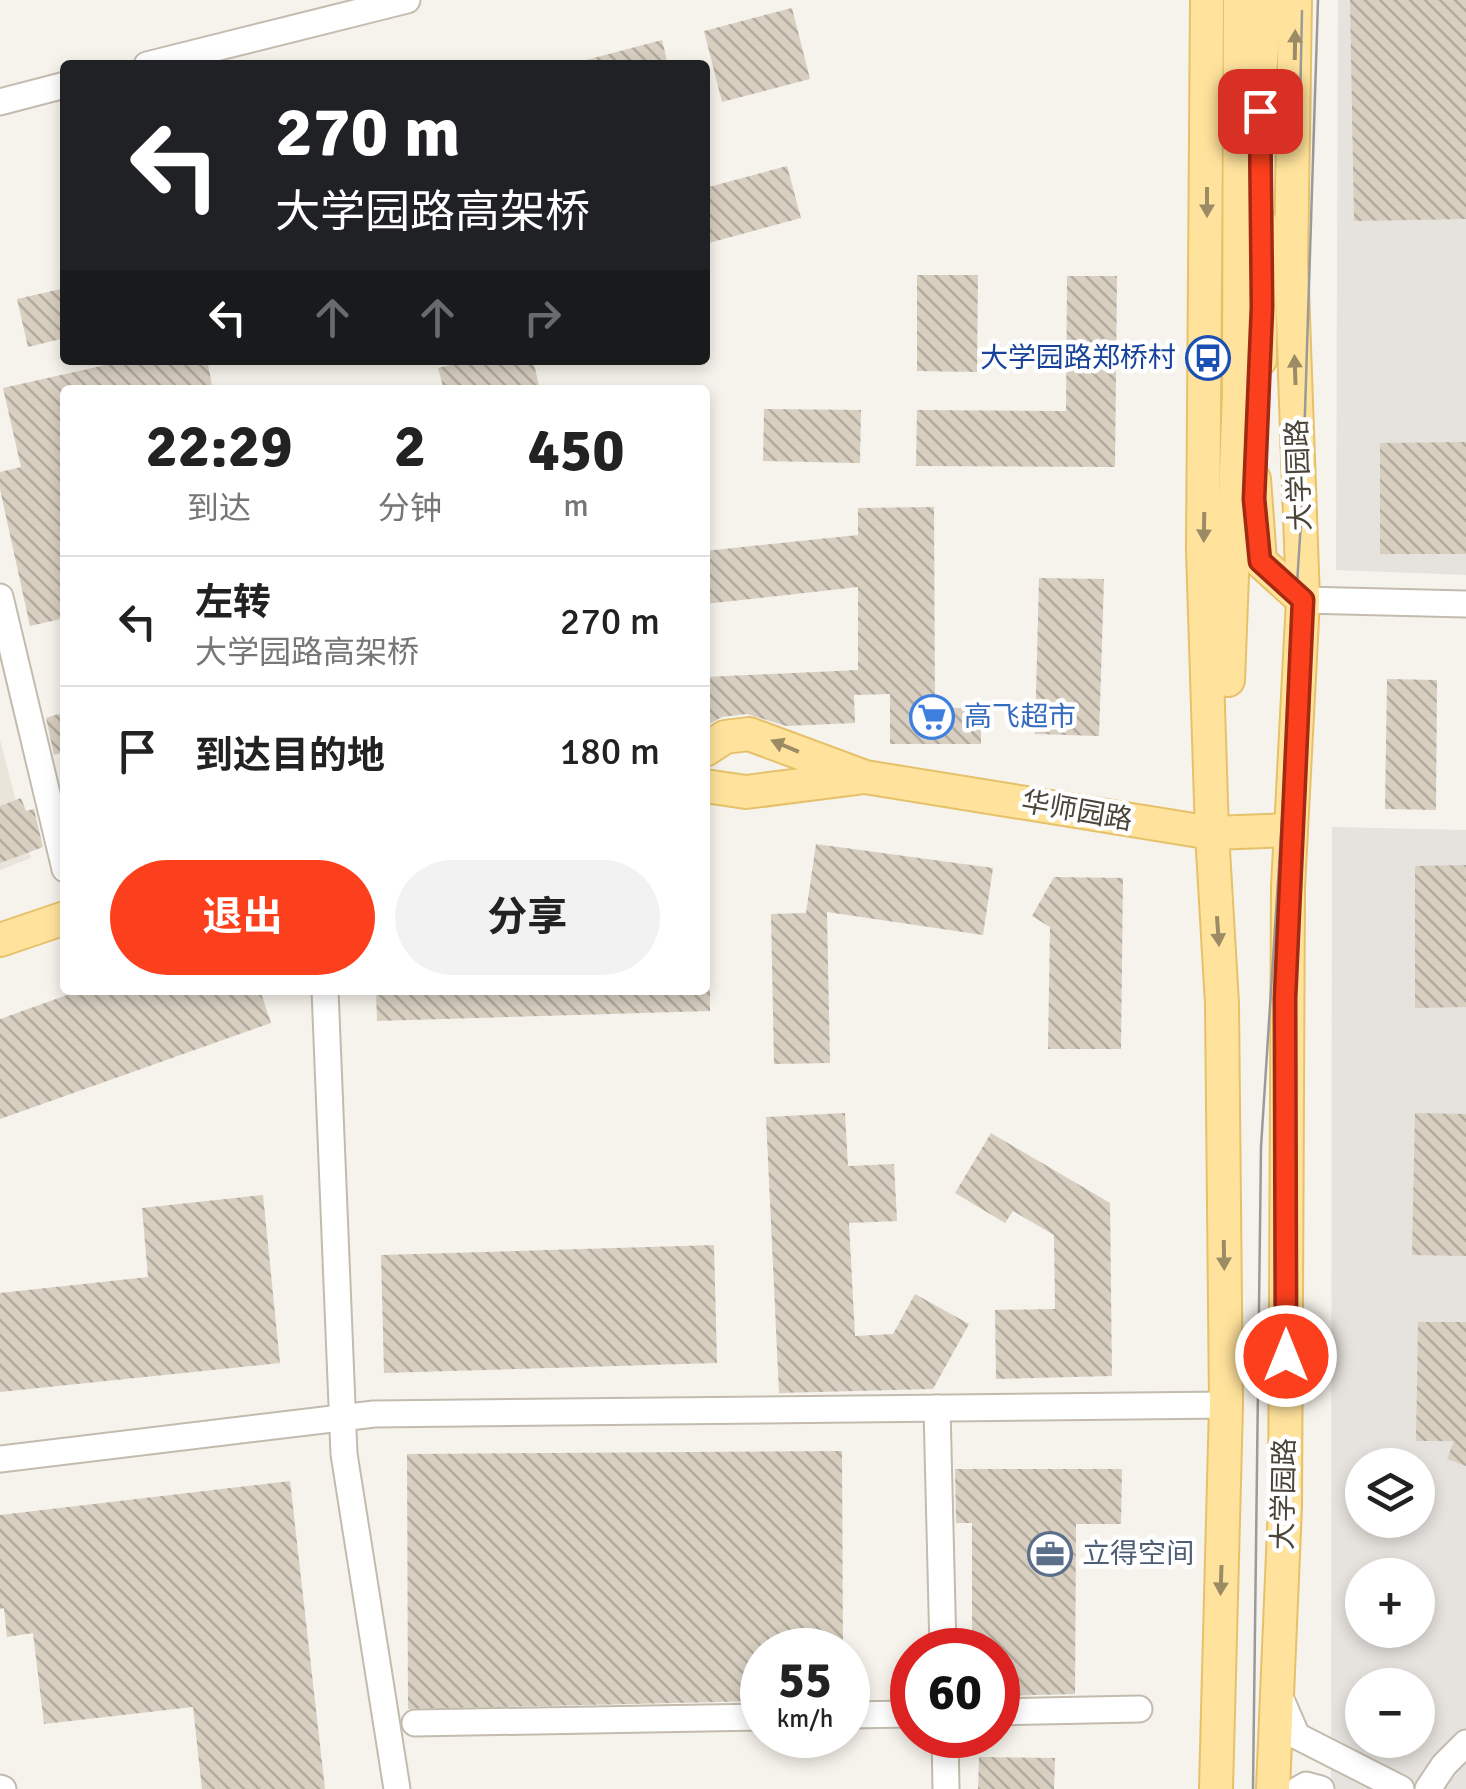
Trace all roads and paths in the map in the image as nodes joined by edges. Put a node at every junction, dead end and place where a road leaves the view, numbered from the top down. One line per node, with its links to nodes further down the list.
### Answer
1 (408, 0): 6 (street)
2 (1207, 0): 17 (main road, one-way to 17)
3 (1240, 0): 9 (main road)
4 (1266, 0): 9 (main road)
5 (1295, 0): 11 (main road, 大学园路, one-way to 5)
6 (167, 60)
7 (60, 87): 8 (street)
8 (0, 102)
9 (1244, 477): 11 (main road); 17 (main road)
10 (0, 596): 18 (street)
11 (1303, 600): 12 (street); 16 (main road, 大学园路)
12 (1466, 604)
13 (710, 747): 14 (main road, one-way to 13)
14 (865, 778): 15 (main road); 17 (main road, 华师园路)
15 (710, 787)
16 (1290, 830): 17 (main road, 华师园路); 27 (main road, 大学园路)
17 (1212, 833): 22 (main road, one-way to 22)
18 (60, 848)
19 (60, 920): 20 (main road)
20 (0, 940)
21 (325, 995): 24 (street)
22 (1226, 1405): 23 (street); 36 (main road, one-way to 36)
23 (938, 1408): 24 (street); 26 (street)
24 (341, 1418): 25 (street); 34 (street)
25 (0, 1460)
26 (943, 1628)
27 (1278, 1690): 37 (main road, 大学园路); 40 (street)
28 (1139, 1709): 29 (street)
29 (1020, 1712)
30 (740, 1716): 31 (street)
31 (415, 1723)
32 (1466, 1743): 41 (street)
33 (945, 1758): 35 (street)
34 (396, 1789)
35 (946, 1789)
36 (1216, 1789)
37 (1273, 1789)
38 (1299, 1789): 39 (street)
39 (1322, 1789)
40 (1401, 1789)
41 (1428, 1789)

